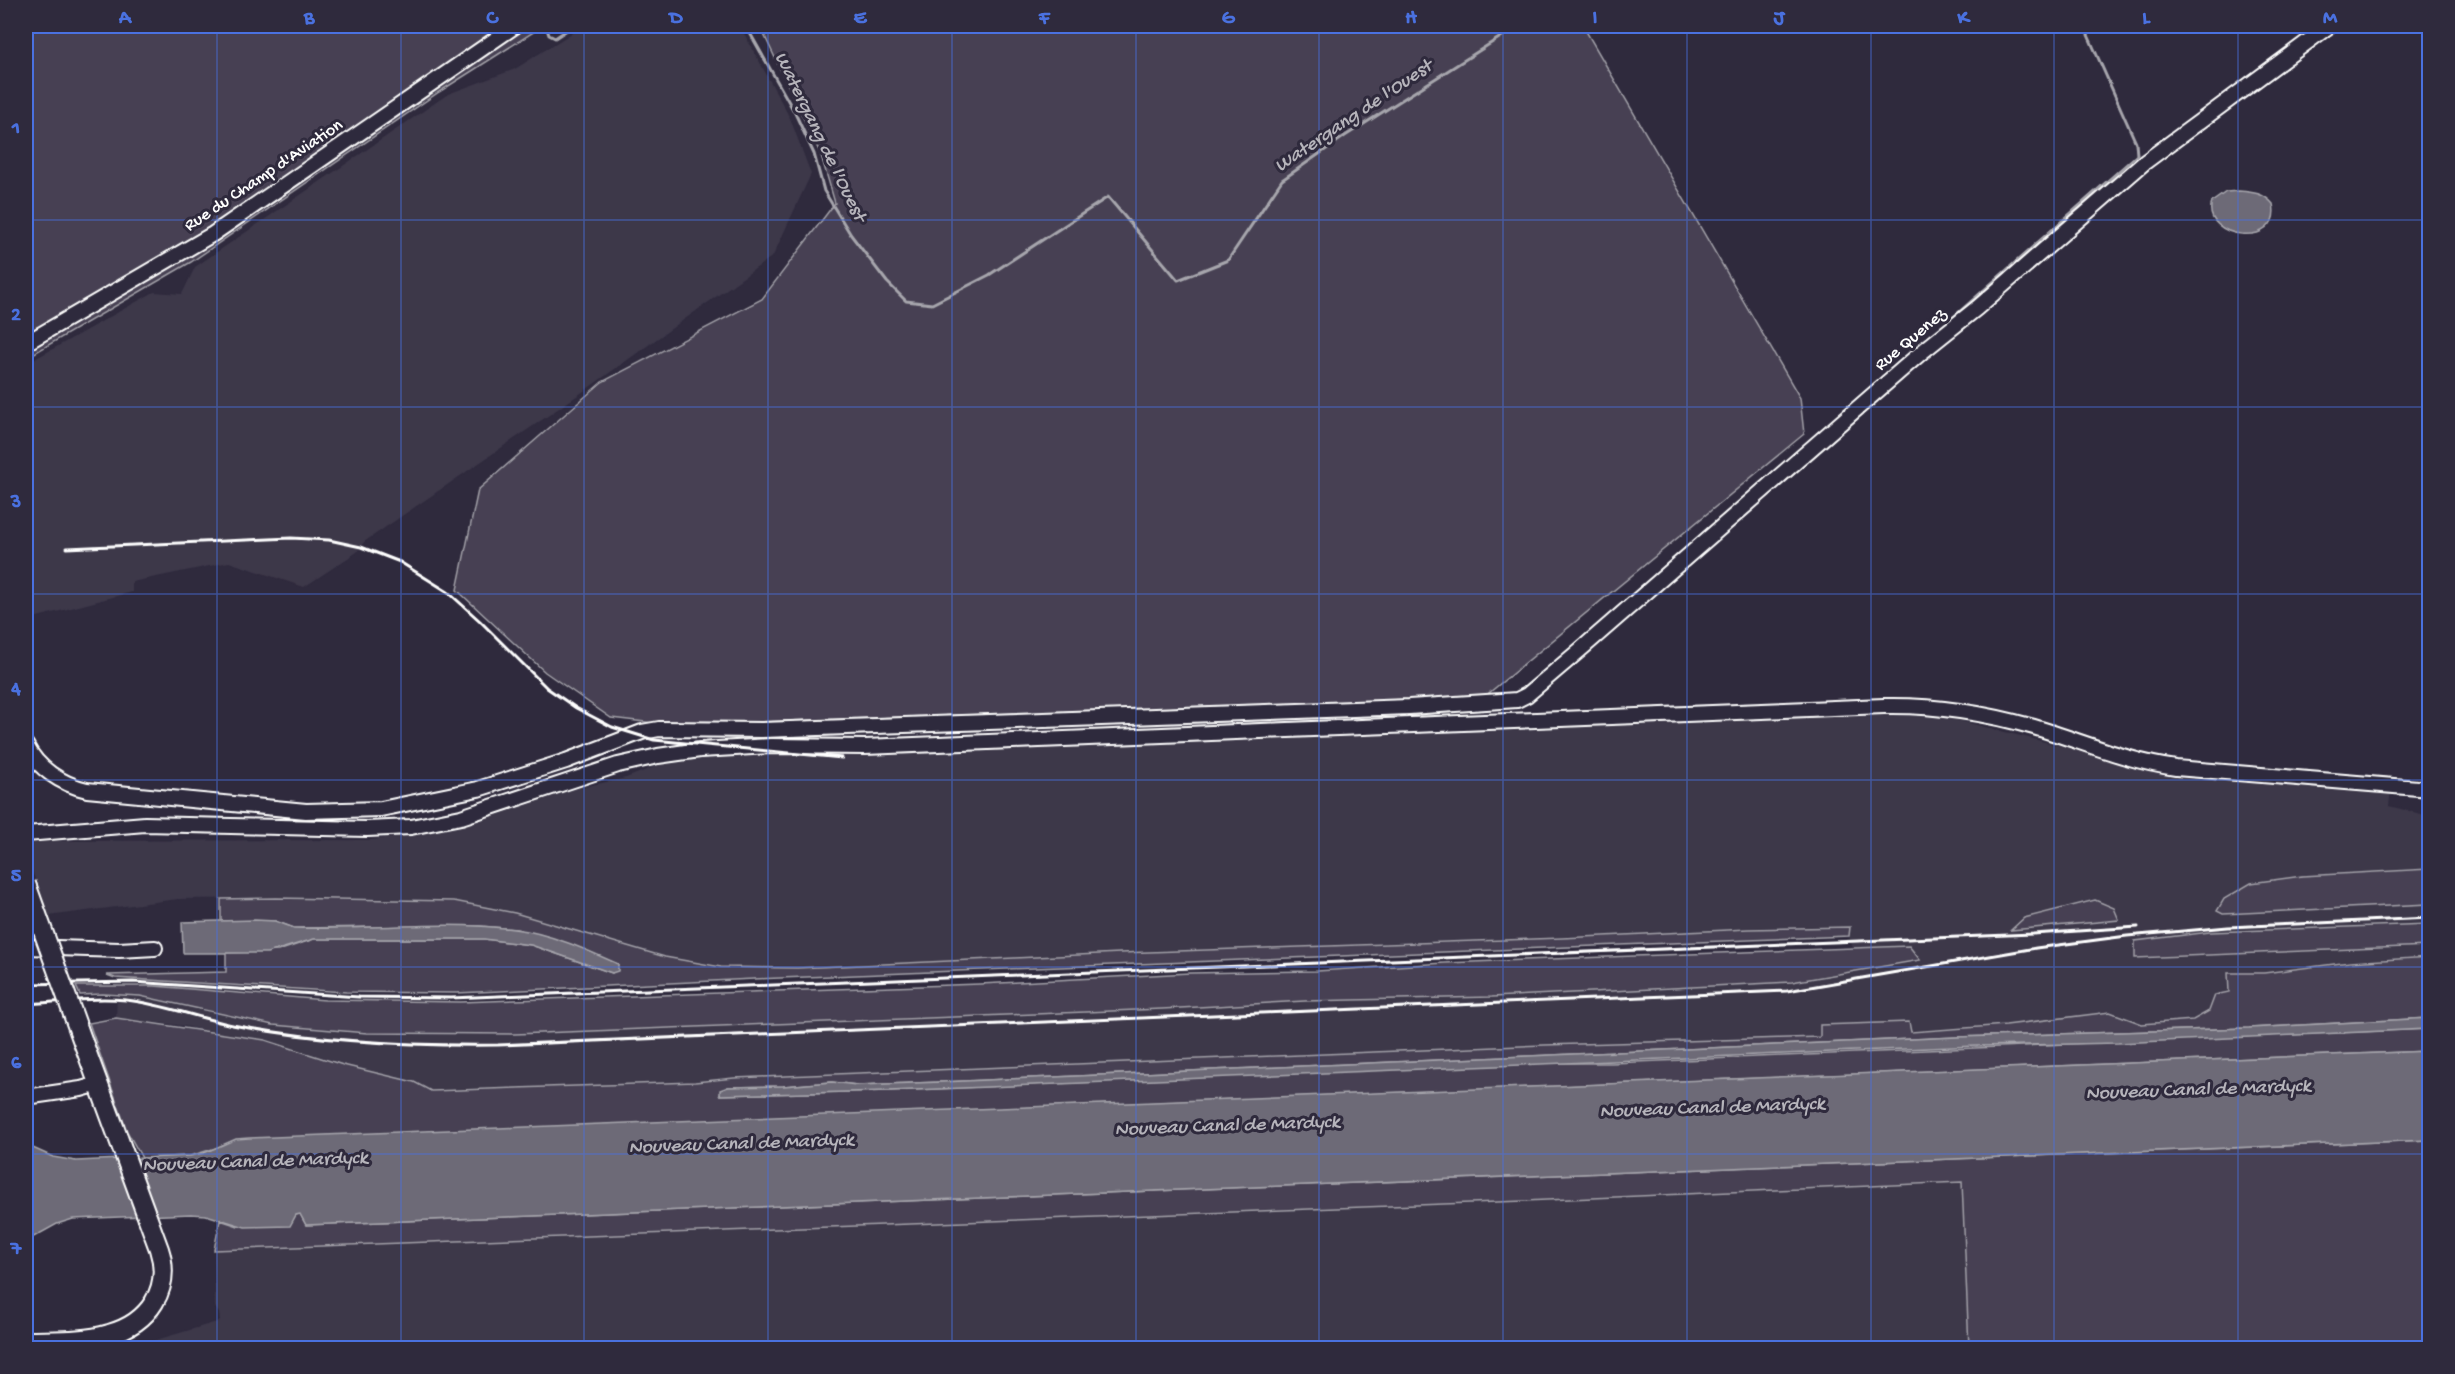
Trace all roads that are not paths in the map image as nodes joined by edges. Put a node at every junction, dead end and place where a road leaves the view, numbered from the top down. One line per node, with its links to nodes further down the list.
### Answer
1 (515, 26): 3 (street, Rue du Champ d'Aviation)
2 (2329, 26): 4 (street, Rue Quenez)
3 (26, 343)
4 (26, 745)
5 (2430, 789): 6 (street)
6 (26, 834)
7 (26, 884): 10 (main road, bridge)
8 (26, 947): 9 (street)
9 (156, 948)
10 (99, 1084): 11 (street); 12 (main road)
11 (26, 1098)
12 (126, 1327): 13 (main road); 14 (main road)
13 (26, 1331)
14 (26, 1341)

